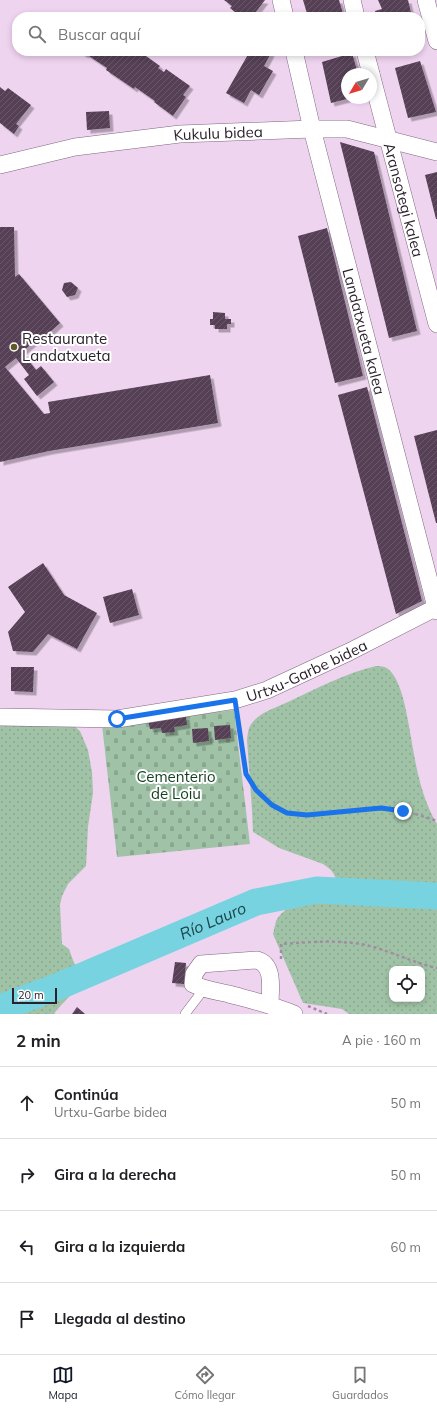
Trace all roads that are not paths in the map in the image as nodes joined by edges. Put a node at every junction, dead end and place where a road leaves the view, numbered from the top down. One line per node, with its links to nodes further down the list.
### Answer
1 (281, 0): 4 (street)
2 (352, 0): 5 (street)
3 (426, 0): 6 (street)
4 (284, 12)
5 (355, 12)
6 (437, 41)
7 (295, 56): 11 (street, Landatxueta kalea)
8 (366, 56): 9 (street, Aransotegi kalea)
9 (369, 68)
10 (377, 97): 12 (street, Aransotegi kalea)
11 (312, 129): 12 (street, Kukulu bidea); 14 (street, Kukulu bidea); 16 (street, Landatxueta kalea)
12 (388, 140): 13 (street, Kukulu bidea); 15 (street, Aransotegi kalea)
13 (437, 152)
14 (0, 165)
15 (437, 324)
16 (437, 609): 17 (street, Urtxu-Garbe bidea)
17 (0, 717)
18 (204, 989): 19 (street); 19 (street); 21 (lane)
19 (270, 1004): 20 (street)
20 (300, 1009)
21 (185, 1014)

